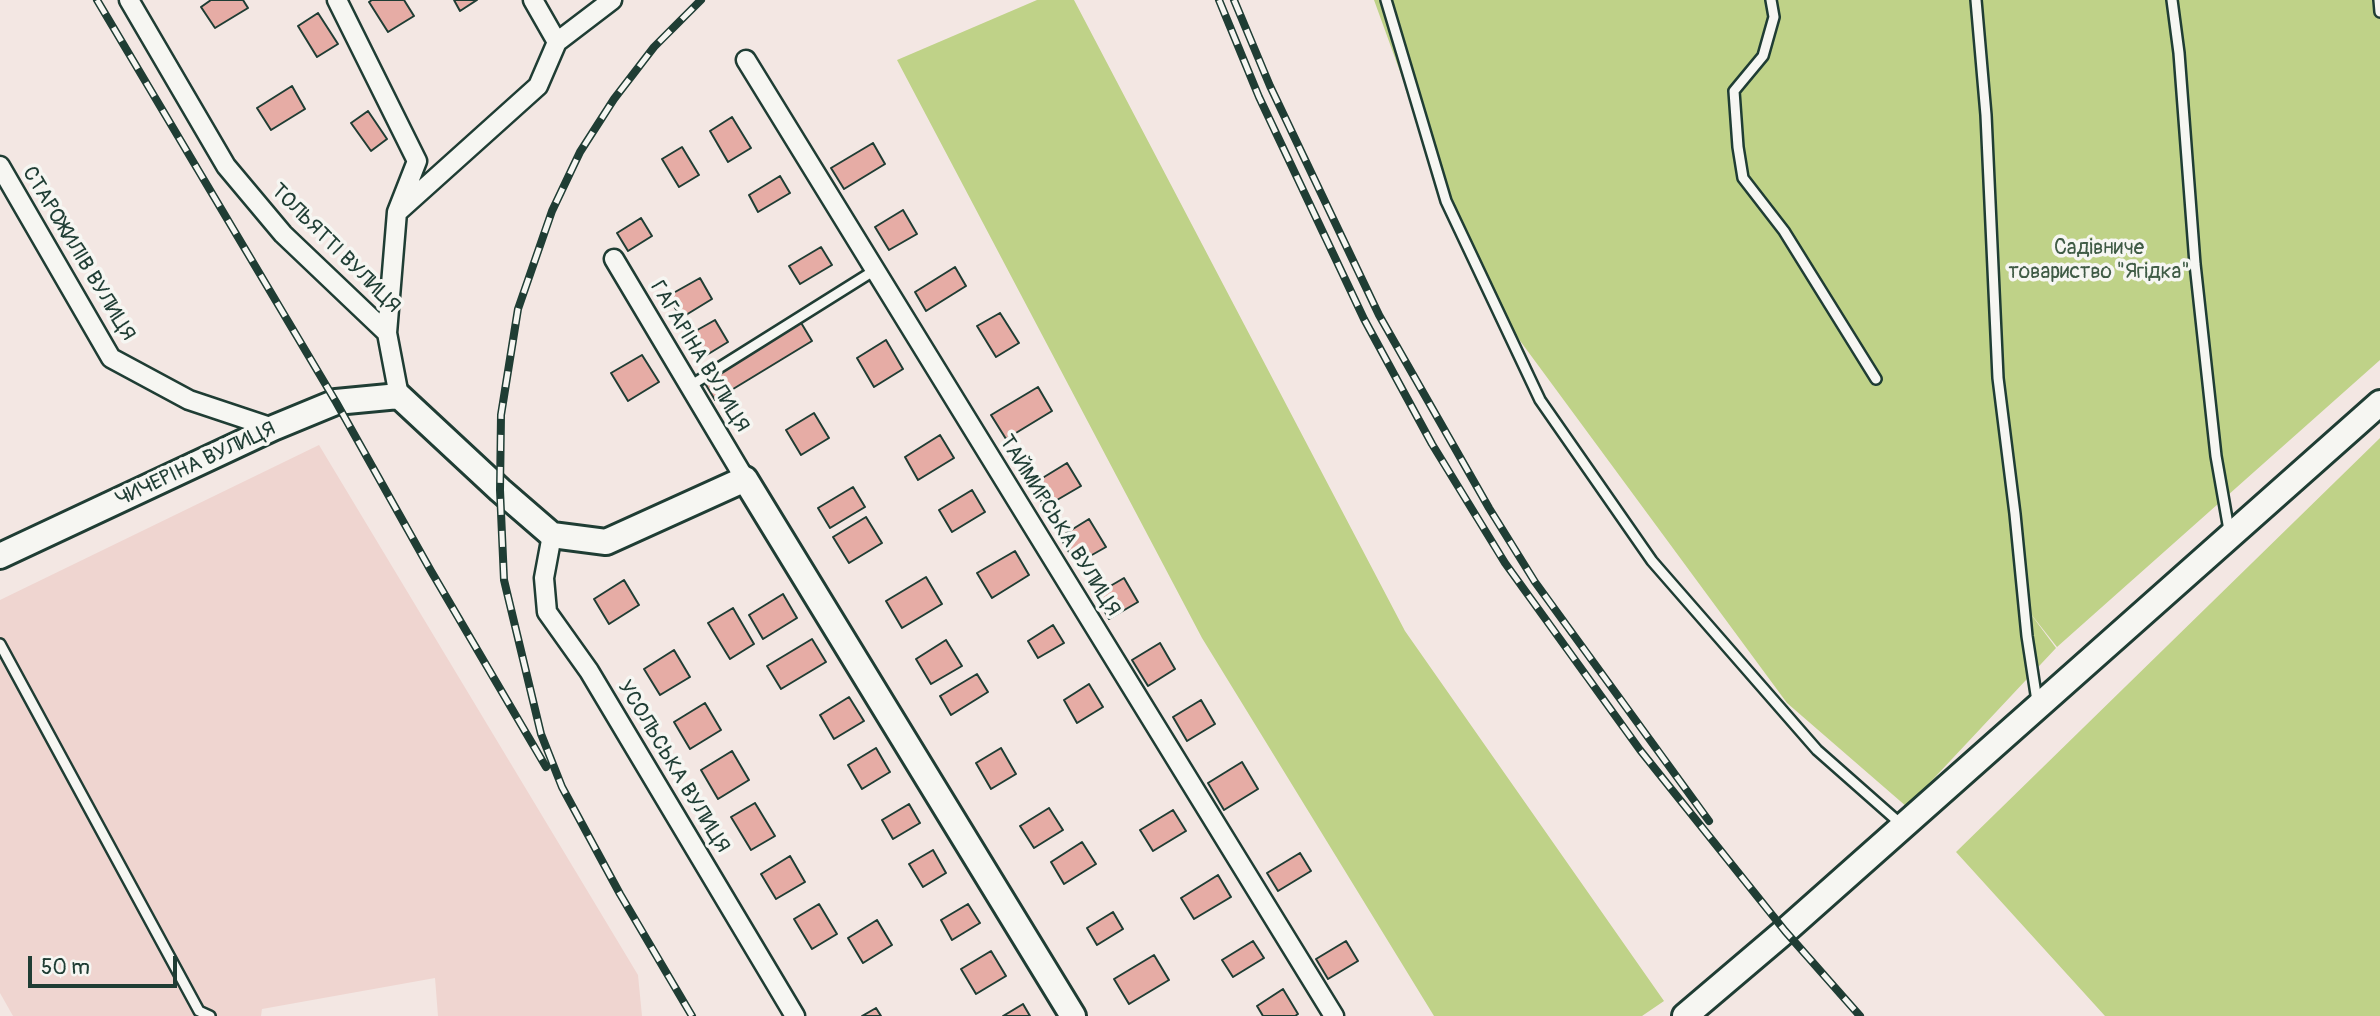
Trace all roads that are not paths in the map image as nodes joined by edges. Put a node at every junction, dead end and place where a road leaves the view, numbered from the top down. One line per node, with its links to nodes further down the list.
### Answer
1 (129, 0): 17 (street, ТОЛЬЯТТІ ВУЛИЦЯ)
2 (337, 0): 14 (street)
3 (533, 0): 11 (street)
4 (612, 0): 11 (street)
5 (1387, 0): 29 (lane)
6 (1771, 0): 18 (lane)
7 (1976, 0): 28 (lane)
8 (2172, 0): 25 (lane)
9 (2379, 0): 10 (lane)
10 (2380, 12)
11 (557, 42): 14 (street)
12 (746, 60): 16 (street, ТАЙМИРСЬКА ВУЛИЦЯ)
13 (0, 166): 22 (street, СТАРОЖИЛІВ ВУЛИЦЯ)
14 (397, 212): 17 (street)
15 (614, 259): 19 (street, ГАГАРІНА ВУЛИЦЯ)
16 (875, 270): 19 (lane); 33 (street, ТАЙМИРСЬКА ВУЛИЦЯ)
17 (387, 333): 20 (street, ТОЛЬЯТТІ ВУЛИЦЯ)
18 (1876, 379)
19 (690, 386): 23 (street, ГАГАРІНА ВУЛИЦЯ)
20 (399, 396): 22 (main road, ЧИЧЕРІНА ВУЛИЦЯ); 24 (main road)
21 (2380, 403): 25 (main road)
22 (273, 428): 26 (main road, ЧИЧЕРІНА ВУЛИЦЯ)
23 (745, 479): 24 (main road); 32 (main road)
24 (552, 535): 31 (street, УСОЛЬСЬКА ВУЛИЦЯ)
25 (2230, 536): 28 (main road)
26 (0, 556)
27 (0, 644): 30 (lane)
28 (2038, 707): 29 (main road)
29 (1903, 826): 34 (main road)
30 (211, 1016)
31 (795, 1016)
32 (1073, 1016)
33 (1334, 1016)
34 (1685, 1016)

